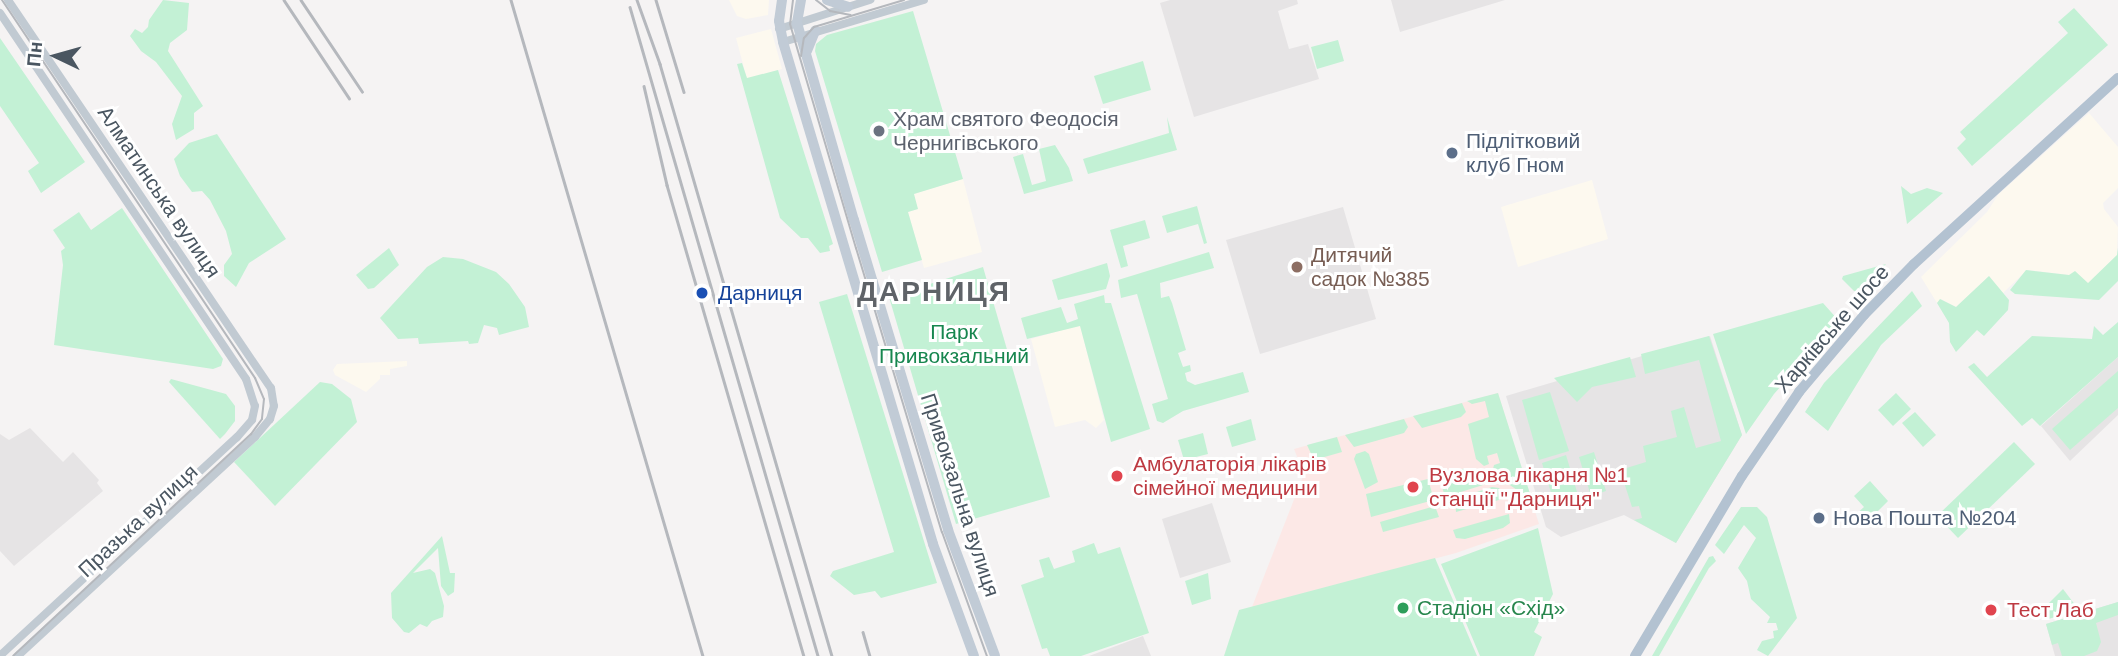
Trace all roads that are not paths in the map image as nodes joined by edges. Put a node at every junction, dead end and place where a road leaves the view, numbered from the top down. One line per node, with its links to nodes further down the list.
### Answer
1 (9, 0): 17 (street, Алматинська вулиця)
2 (782, 0): 10 (main road)
3 (801, 0): 9 (main road)
4 (827, 0): 7 (main road)
5 (870, 0): 7 (street)
6 (924, 0): 11 (street)
7 (848, 7): 9 (street)
8 (0, 13): 16 (street, Алматинська вулиця)
9 (797, 23): 10 (street); 12 (main road, Привокзальна вулиця)
10 (779, 29): 13 (main road, Привокзальна вулиця)
11 (816, 31): 12 (street); 14 (main road)
12 (800, 36): 13 (street); 14 (main road, Привокзальна вулиця)
13 (783, 42): 20 (main road, Привокзальна вулиця)
14 (807, 59): 21 (main road, Привокзальна вулиця)
15 (2118, 78): 22 (main road, Харківське шосе)
16 (256, 405): 18 (street, Празька вулиця)
17 (274, 406): 19 (street, Празька вулиця)
18 (0, 656)
19 (18, 656)
20 (974, 656)
21 (995, 656)
22 (1635, 656)

